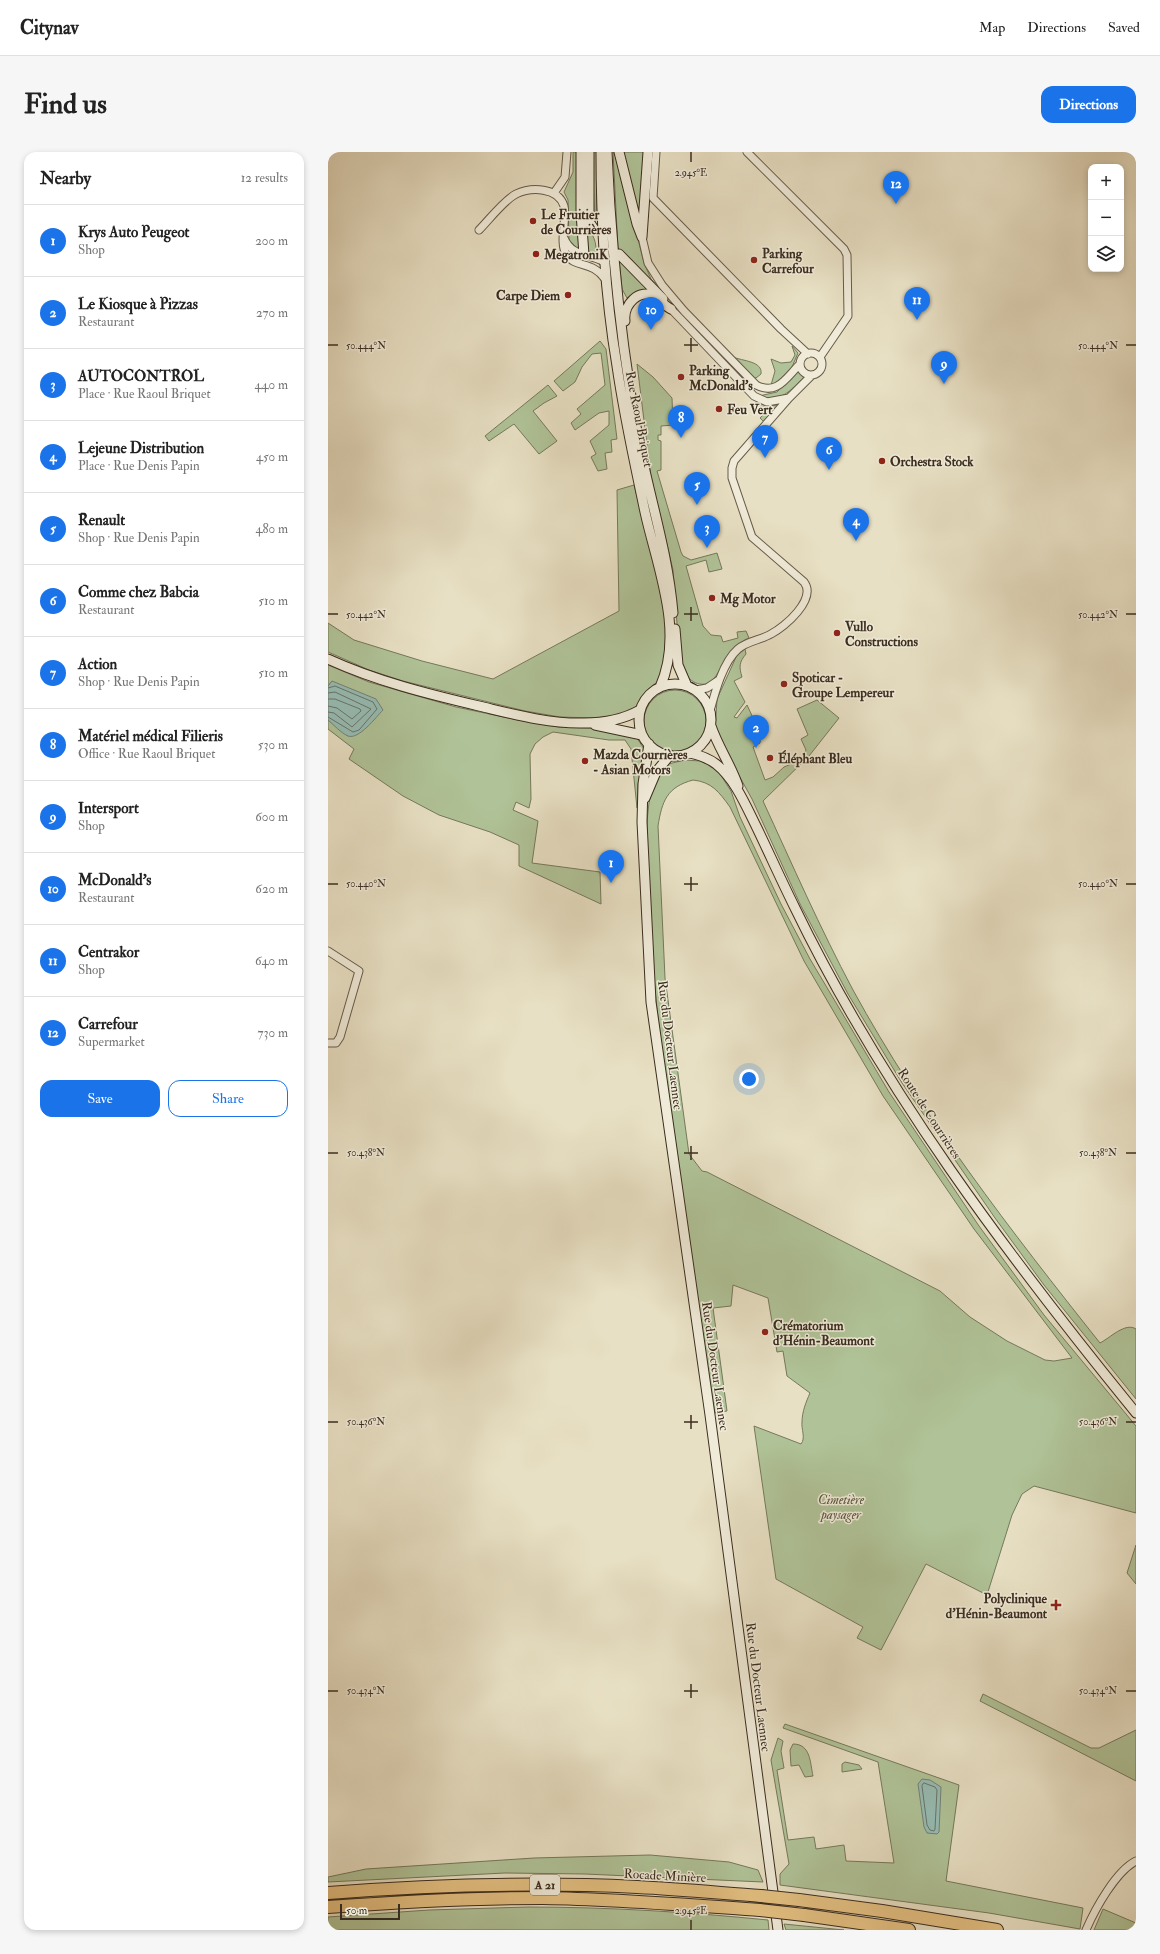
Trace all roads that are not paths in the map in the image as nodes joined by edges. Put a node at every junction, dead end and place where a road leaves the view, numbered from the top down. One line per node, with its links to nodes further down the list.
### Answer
1 (567, 152): 10 (street)
2 (581, 152): 15 (street)
3 (589, 152): 11 (street)
4 (601, 152): 16 (street, Rue Raoul Briquet)
5 (607, 152): 16 (street, Rue Raoul Briquet)
6 (619, 152): 13 (street)
7 (648, 152): 13 (street)
8 (656, 152): 22 (street)
9 (747, 152): 23 (street)
10 (554, 193): 12 (street); 14 (street)
11 (594, 229)
12 (479, 230)
13 (642, 237): 24 (street)
14 (564, 238): 15 (street); 17 (street)
15 (584, 255): 16 (street); 17 (street)
16 (612, 259): 18 (street); 19 (street, Rue Raoul Briquet); 20 (street); 21 (street, Rue Raoul Briquet)
17 (584, 265): 18 (street)
18 (594, 267): 19 (street)
19 (605, 279): 30 (street, Rue Raoul Briquet)
20 (671, 310): 21 (street); 26 (street)
21 (622, 334): 29 (street, Rue Raoul Briquet)
22 (808, 354): 23 (street); 24 (street)
23 (820, 357): 25 (street)
24 (800, 364): 25 (street)
25 (811, 376): 26 (street)
26 (789, 398): 28 (street)
27 (328, 659): 34 (street)
28 (719, 680): 31 (street); 33 (street)
29 (687, 686): 30 (street); 31 (street)
30 (660, 687): 32 (street)
31 (696, 690): 33 (street)
32 (640, 710): 34 (street); 36 (street)
33 (710, 711): 35 (street)
34 (586, 723): 36 (street)
35 (710, 726): 38 (street); 40 (street, Route de Courrières)
36 (642, 735): 37 (street)
37 (649, 744): 39 (street); 41 (street, Rue du Docteur Laennec)
38 (690, 753): 39 (street); 40 (street, Route de Courrières)
39 (670, 756): 41 (street, Rue du Docteur Laennec)
40 (744, 801): 44 (street, Route de Courrières)
41 (642, 805): 48 (street, Rue du Docteur Laennec)
42 (328, 951): 43 (street)
43 (329, 1043)
44 (1136, 1413)
45 (1136, 1861): 51 (street)
46 (328, 1893): 50 (highway, Rocade Minière / A 21, bridge)
47 (328, 1907): 49 (highway, A 21, bridge)
48 (778, 1930)
49 (909, 1930)
50 (997, 1930)
51 (1086, 1930)

